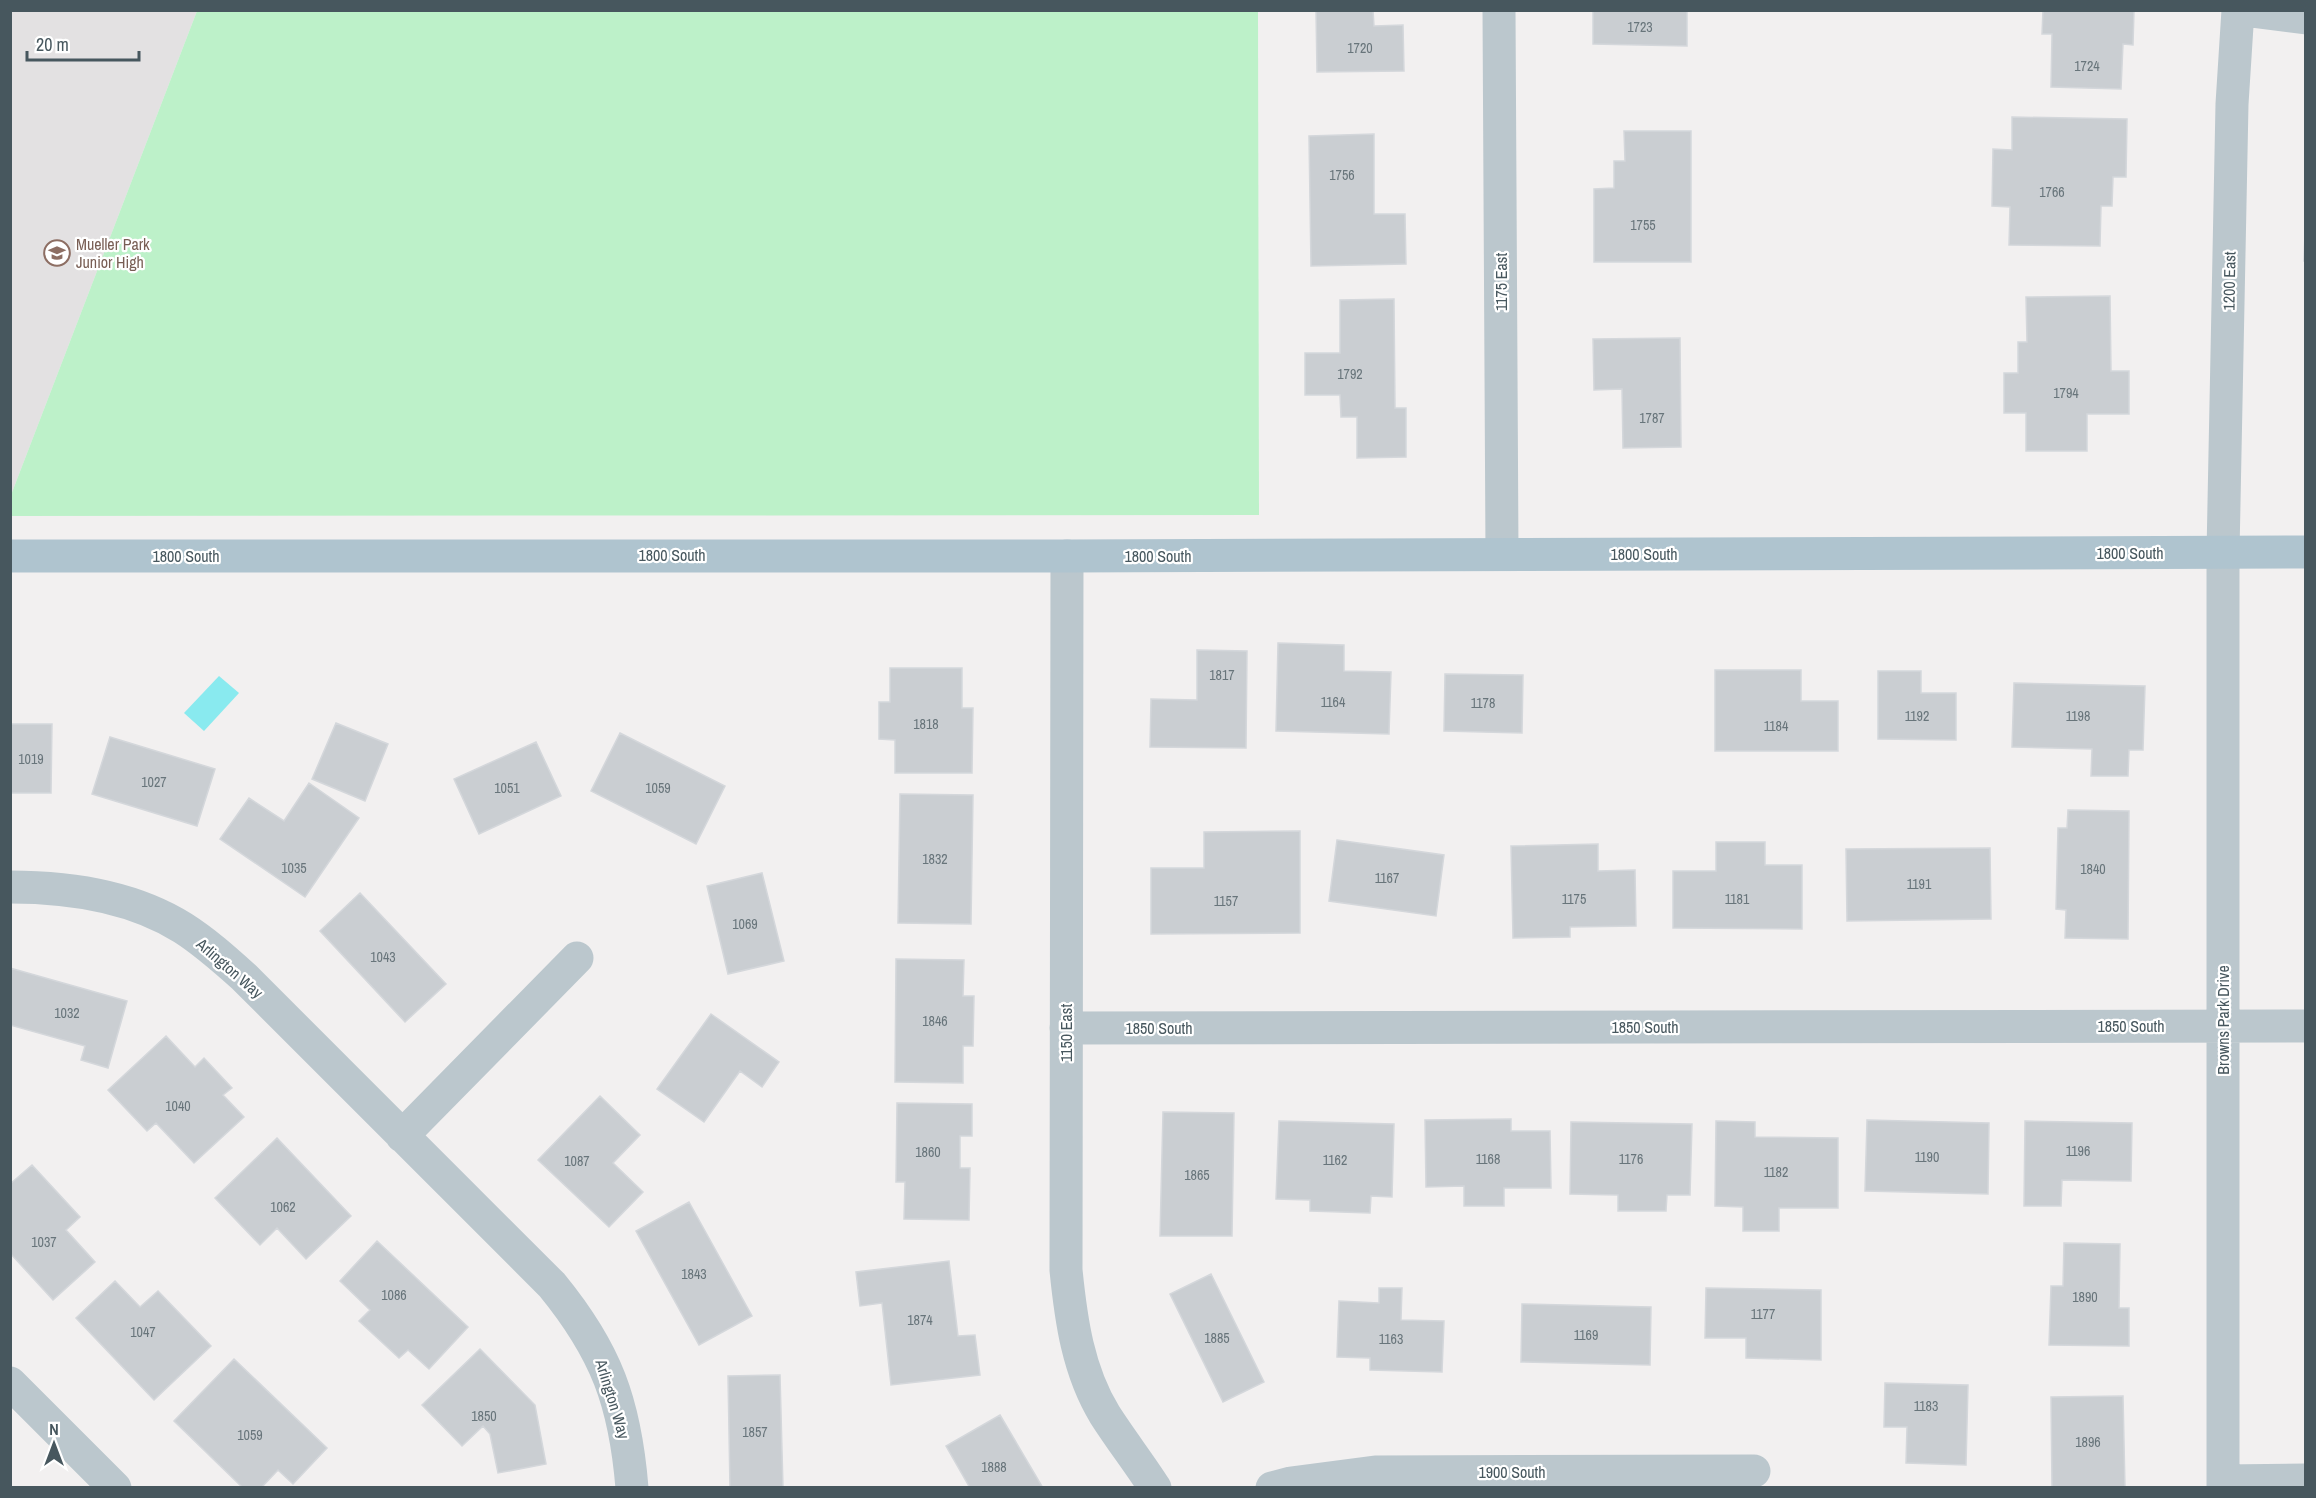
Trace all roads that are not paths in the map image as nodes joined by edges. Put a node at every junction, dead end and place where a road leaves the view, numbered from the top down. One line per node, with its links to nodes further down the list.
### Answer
1 (1499, 10): 7 (street, 1175 East)
2 (2238, 10): 5 (street, 1200 East)
3 (2243, 10): 4 (street)
4 (2306, 18)
5 (2223, 552): 6 (main road, 1800 South); 7 (main road, 1800 South); 12 (street, Browns Park Drive)
6 (2306, 552)
7 (1502, 554): 9 (main road, 1800 South)
8 (10, 556): 9 (main road, 1800 South)
9 (1067, 556): 14 (street, 1150 East)
10 (10, 887): 15 (street, Arlington Way)
11 (577, 958): 15 (street)
12 (2223, 1026): 13 (street, 1850 South); 14 (street, 1850 South); 19 (street, Browns Park Drive)
13 (2306, 1026)
14 (1066, 1028): 22 (street, 1150 East)
15 (402, 1136): 21 (street, Arlington Way)
16 (10, 1383): 20 (street)
17 (1754, 1472): 23 (street, 1900 South)
18 (2306, 1480): 19 (street)
19 (2223, 1484)
20 (115, 1488)
21 (632, 1488)
22 (1155, 1488)
23 (1272, 1488)

